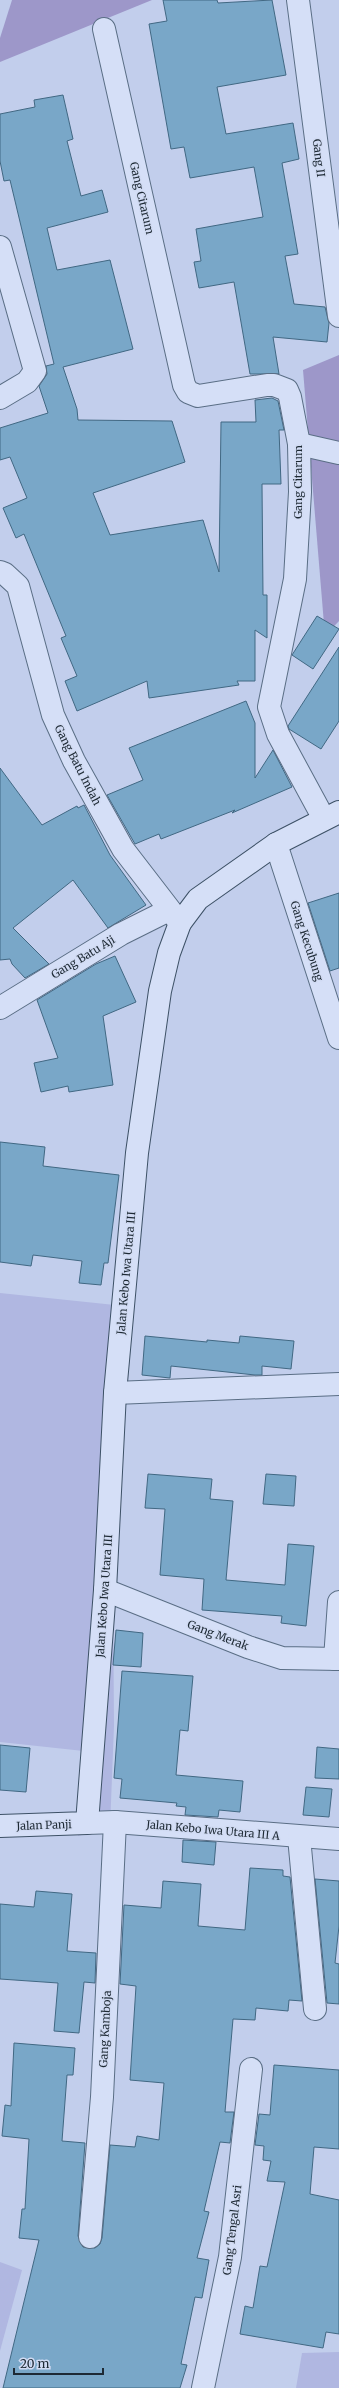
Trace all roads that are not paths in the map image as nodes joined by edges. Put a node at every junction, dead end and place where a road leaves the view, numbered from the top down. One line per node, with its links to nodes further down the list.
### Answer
1 (298, 0): 4 (street, Gang II)
2 (104, 29): 6 (street, Gang Citarum)
3 (0, 247): 5 (street)
4 (339, 316)
5 (0, 398)
6 (299, 444): 7 (street); 9 (street, Gang Citarum)
7 (339, 453)
8 (0, 572): 11 (street, Gang Batu Indah)
9 (332, 816): 10 (street, Jalan Kebo Iwa Utara III)
10 (276, 844): 11 (street, Jalan Kebo Iwa Utara III); 13 (street, Gang Kecubung)
11 (174, 917): 12 (street, Gang Batu Aji); 15 (street, Jalan Kebo Iwa Utara III)
12 (0, 1008)
13 (339, 1038)
14 (339, 1384): 15 (street)
15 (115, 1393): 16 (street, Jalan Kebo Iwa Utara III)
16 (105, 1590): 18 (street, Gang Merak); 20 (street, Jalan Kebo Iwa Utara III)
17 (339, 1602): 18 (street, Gang Merak)
18 (337, 1659)
19 (115, 1822): 20 (street, Jalan Kebo Iwa Utara III A); 22 (street, Jalan Kebo Iwa Utara III A); 26 (street, Gang Kamboja)
20 (87, 1823): 21 (street, Jalan Panji)
21 (0, 1826)
22 (300, 1838): 23 (street, Jalan Kebo Iwa Utara III A); 24 (street)
23 (339, 1839)
24 (315, 2009)
25 (251, 2070): 27 (street, Gang Tengal Asri)
26 (90, 2237)
27 (203, 2388)

